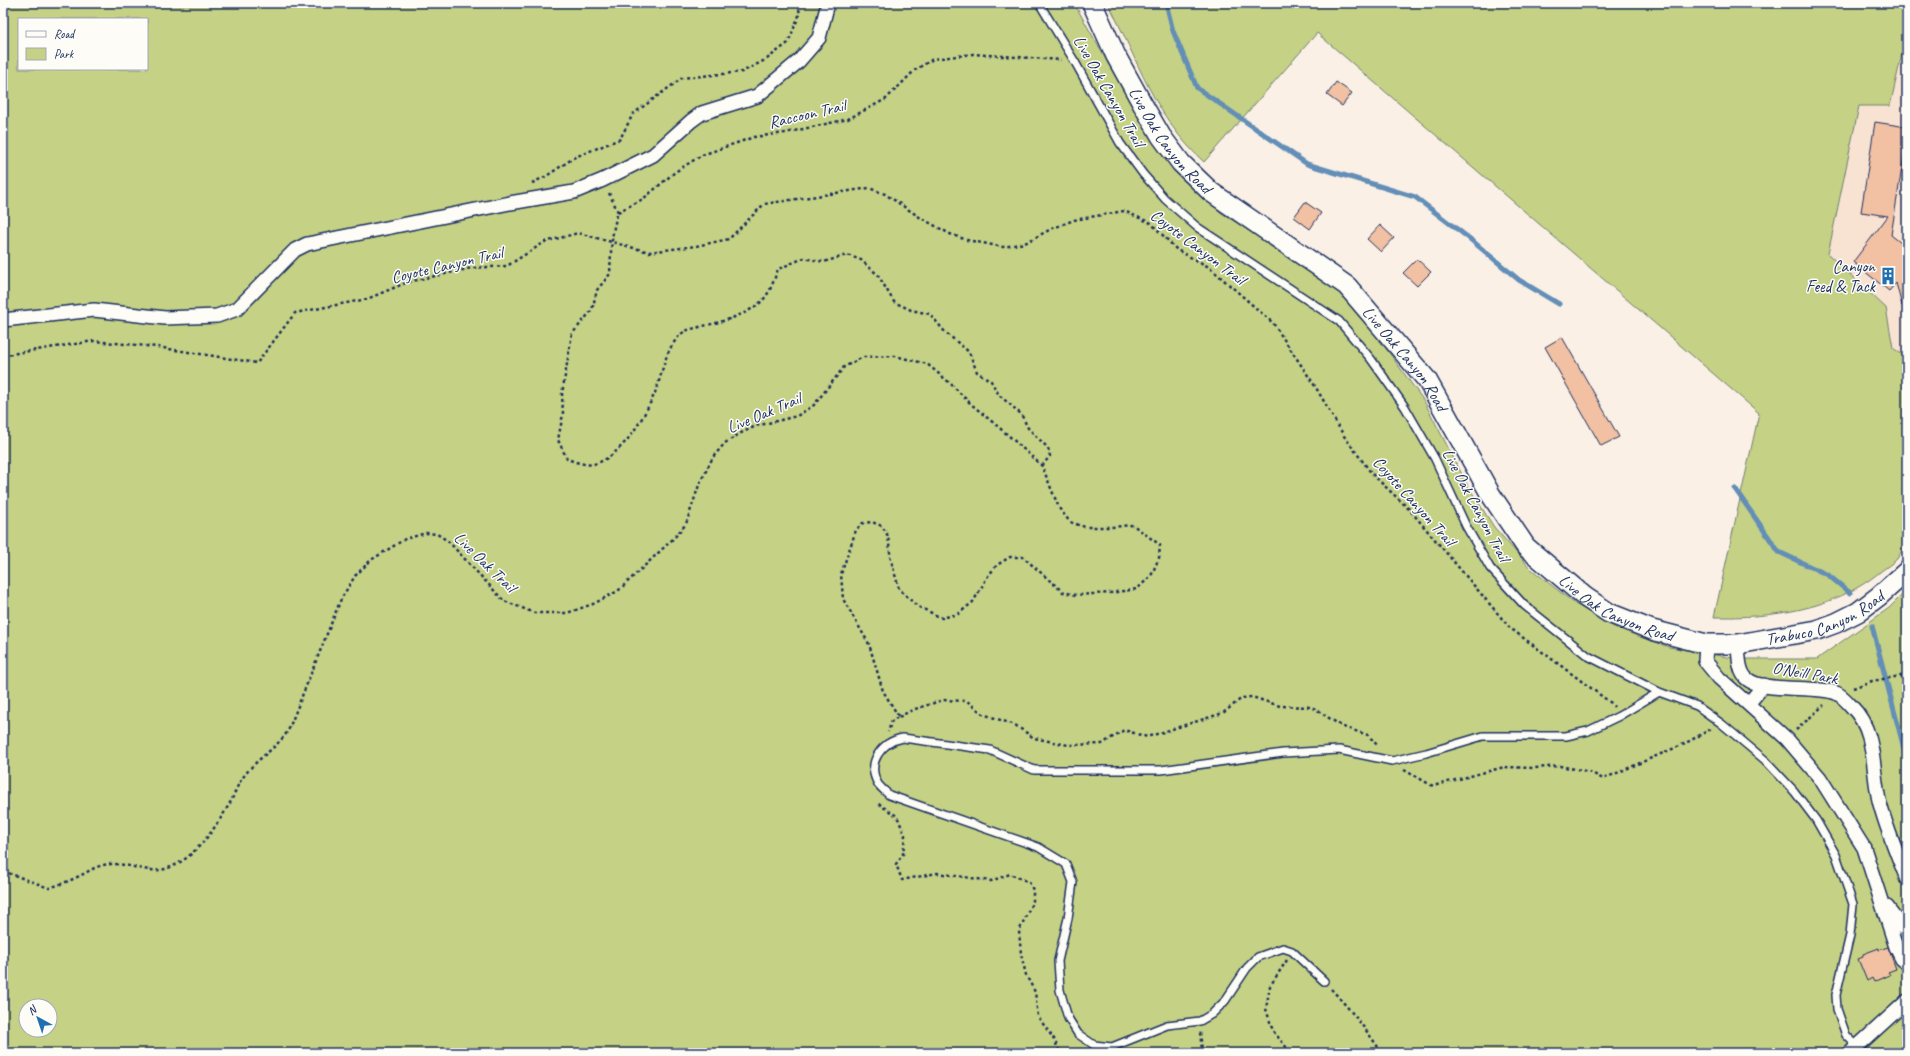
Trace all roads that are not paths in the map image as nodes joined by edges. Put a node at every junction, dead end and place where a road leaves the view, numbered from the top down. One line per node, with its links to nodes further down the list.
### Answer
1 (828, 3): 4 (street)
2 (1039, 3): 9 (lane, Live Oak Canyon Trail)
3 (1092, 3): 7 (main road, Live Oak Canyon Road)
4 (3, 320)
5 (1907, 571): 6 (main road, Trabuco Canyon Road)
6 (1747, 643): 7 (main road, Live Oak Canyon Road); 8 (street, O'Neill Park)
7 (1706, 644): 10 (street)
8 (1764, 685): 10 (street); 11 (street, O'Neill Park)
9 (1659, 692): 15 (lane); 17 (lane, Live Oak Canyon Trail)
10 (1748, 704): 12 (street)
11 (1907, 878)
12 (1880, 897): 13 (street); 14 (street)
13 (1907, 933)
14 (1907, 963)
15 (1324, 981)
16 (1907, 1001): 17 (street)
17 (1854, 1050)

